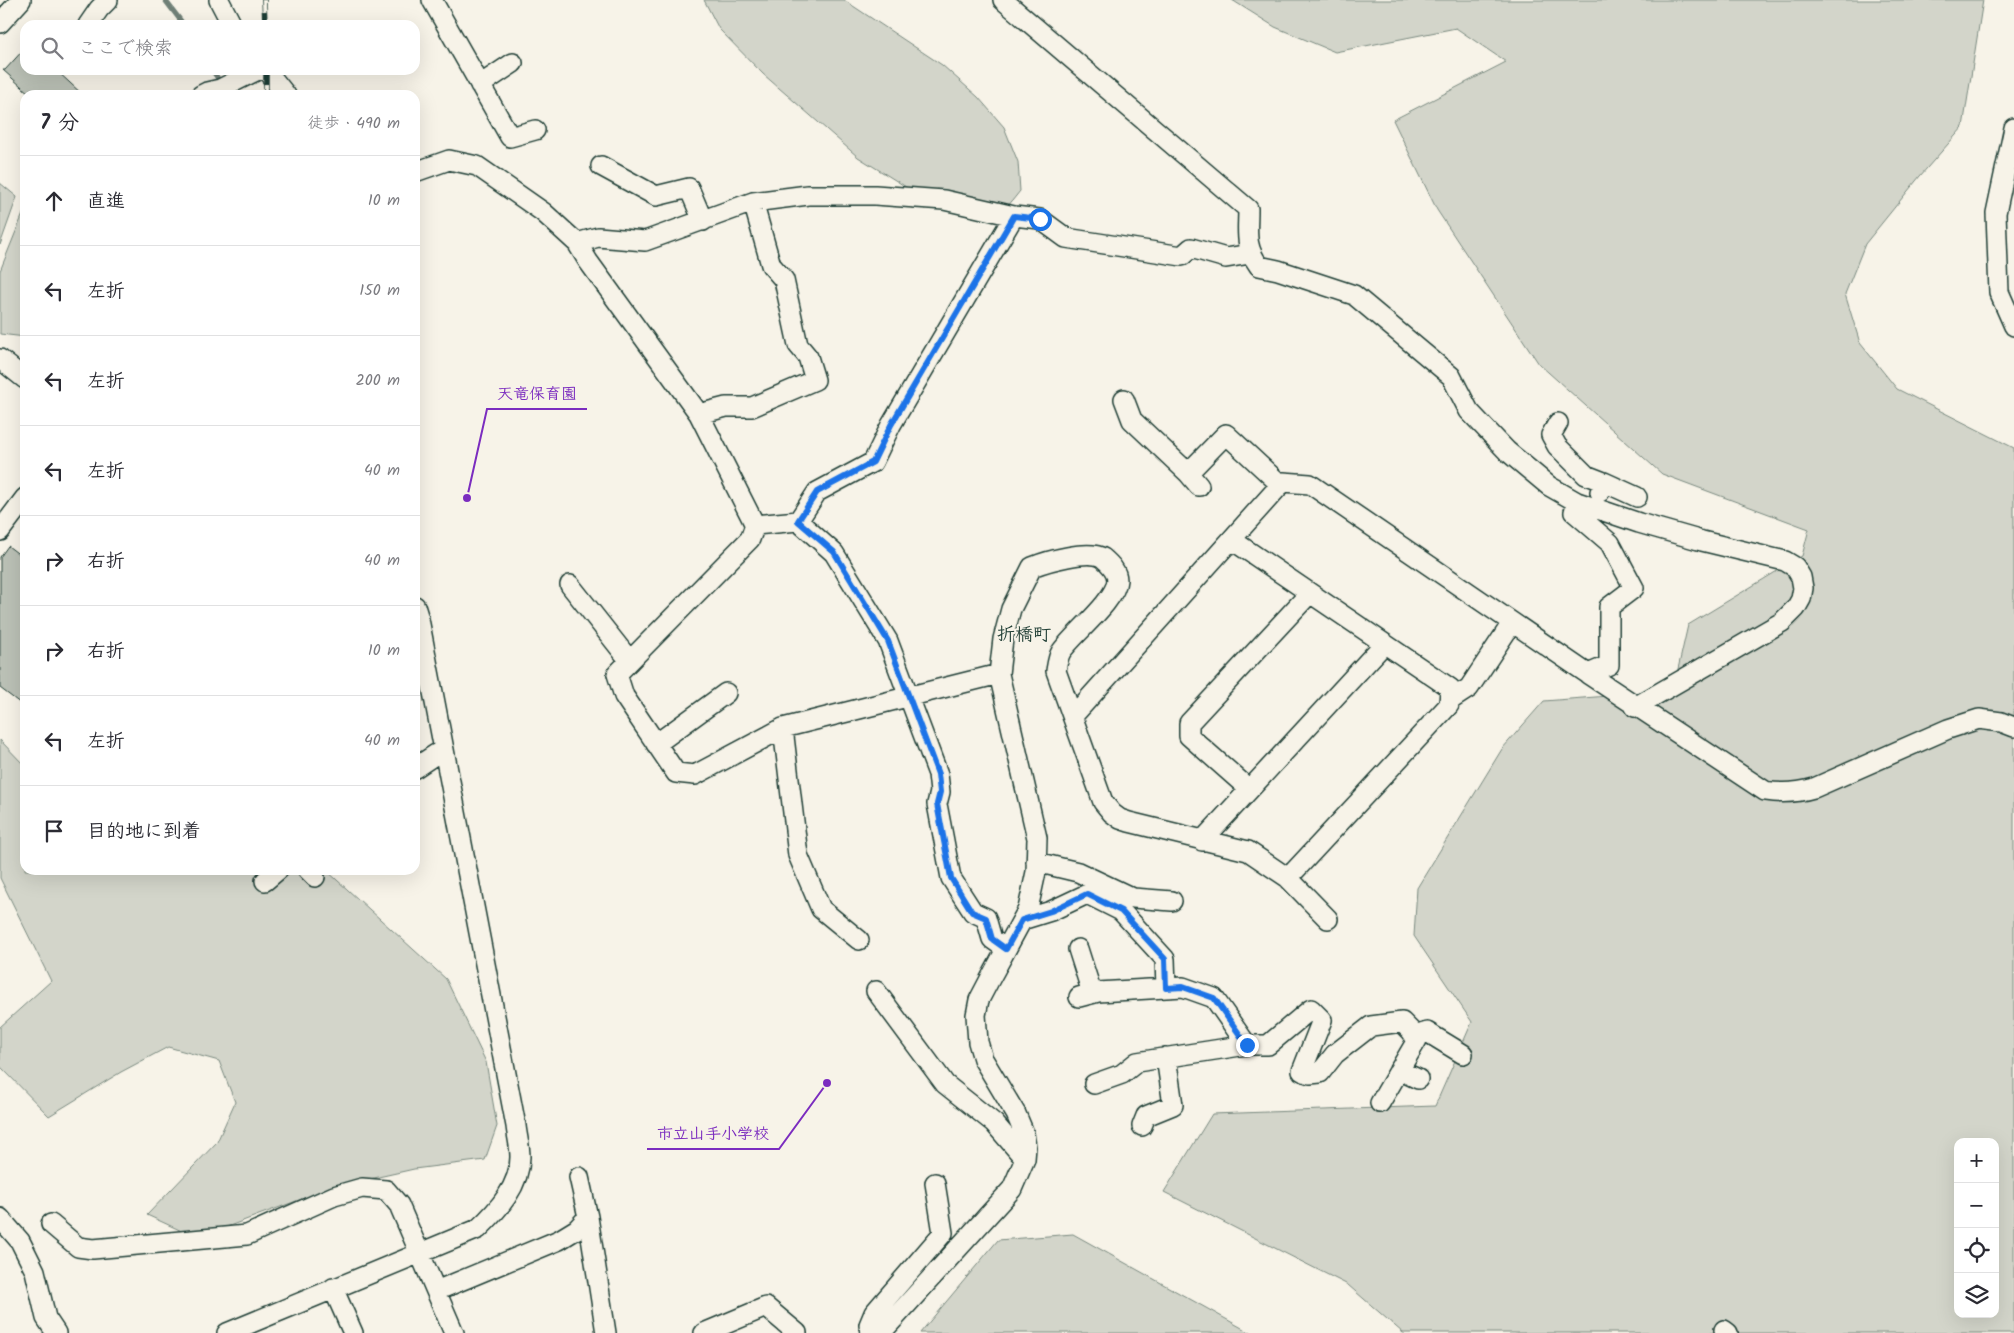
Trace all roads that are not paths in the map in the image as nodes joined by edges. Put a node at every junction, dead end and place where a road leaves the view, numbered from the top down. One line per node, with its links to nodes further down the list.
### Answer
1 (21, 0): 8 (street)
2 (108, 0): 6 (street)
3 (219, 0): 7 (street)
4 (432, 0): 12 (street)
5 (1003, 0): 23 (street)
6 (92, 20)
7 (228, 20)
8 (0, 23)
9 (513, 63): 12 (street)
10 (249, 75): 13 (street)
11 (270, 75): 14 (street)
12 (480, 85): 16 (street)
13 (223, 90)
14 (282, 90)
15 (2014, 128): 24 (street)
16 (535, 130)
17 (602, 166): 21 (street)
18 (420, 170): 22 (street)
19 (753, 202): 20 (street); 21 (street); 28 (street)
20 (1014, 216): 23 (street); 35 (street)
21 (703, 221): 22 (street)
22 (577, 243): 28 (street)
23 (1250, 254): 33 (street)
24 (2014, 326)
25 (0, 359): 26 (street)
26 (20, 375)
27 (1124, 399): 31 (street)
28 (699, 414): 36 (street)
29 (1558, 423): 30 (street)
30 (1604, 482): 32 (street); 33 (street)
31 (1281, 485): 38 (street); 41 (street)
32 (1637, 497)
33 (1585, 504): 46 (street); 50 (street)
34 (20, 505): 37 (street)
35 (798, 521): 36 (street); 48 (street)
36 (755, 525): 44 (street)
37 (0, 531)
38 (1232, 540): 40 (street); 51 (street)
39 (570, 585): 44 (street)
40 (1310, 594): 43 (street); 57 (street)
41 (1512, 623): 46 (street); 49 (street)
42 (420, 624): 55 (street)
43 (1384, 644): 49 (street); 57 (street)
44 (630, 661): 54 (street)
45 (999, 674): 48 (street); 51 (street); 59 (street)
46 (1588, 674): 50 (street)
47 (726, 693): 54 (street)
48 (910, 696): 53 (street); 65 (street)
49 (1449, 701): 60 (street)
50 (1635, 707): 52 (street)
51 (1073, 716): 58 (street)
52 (2014, 727)
53 (783, 728): 54 (street); 64 (street)
54 (656, 744)
55 (444, 751): 56 (street); 84 (street)
56 (420, 765)
57 (1249, 790): 58 (street)
58 (1202, 840): 60 (street)
59 (1036, 862): 61 (street); 63 (street)
60 (1288, 878): 62 (street)
61 (1172, 901)
62 (1328, 919)
63 (1022, 920): 65 (street); 67 (street)
64 (859, 940)
65 (1006, 949): 78 (street)
66 (1078, 949): 67 (street)
67 (1166, 988): 70 (street)
68 (876, 991): 78 (street)
69 (1414, 1036): 70 (street); 71 (street); 73 (street)
70 (1247, 1045): 72 (street)
71 (1463, 1054)
72 (1166, 1057): 75 (street); 77 (street)
73 (1399, 1070): 74 (street); 76 (street)
74 (1418, 1079)
75 (1094, 1084)
76 (1380, 1103)
77 (1142, 1126)
78 (1025, 1159): 96 (street)
79 (580, 1177): 81 (street)
80 (935, 1183): 95 (street)
81 (588, 1217): 86 (street); 92 (street)
82 (0, 1218): 88 (street)
83 (51, 1224): 84 (street)
84 (420, 1252): 85 (street); 86 (street)
85 (333, 1288): 87 (street); 90 (street)
86 (436, 1291): 91 (street)
87 (256, 1328): 89 (street)
88 (56, 1333)
89 (227, 1333)
90 (353, 1333)
91 (454, 1333)
92 (606, 1333)
93 (704, 1333): 94 (street)
94 (798, 1333)
95 (870, 1333)
96 (880, 1333)

